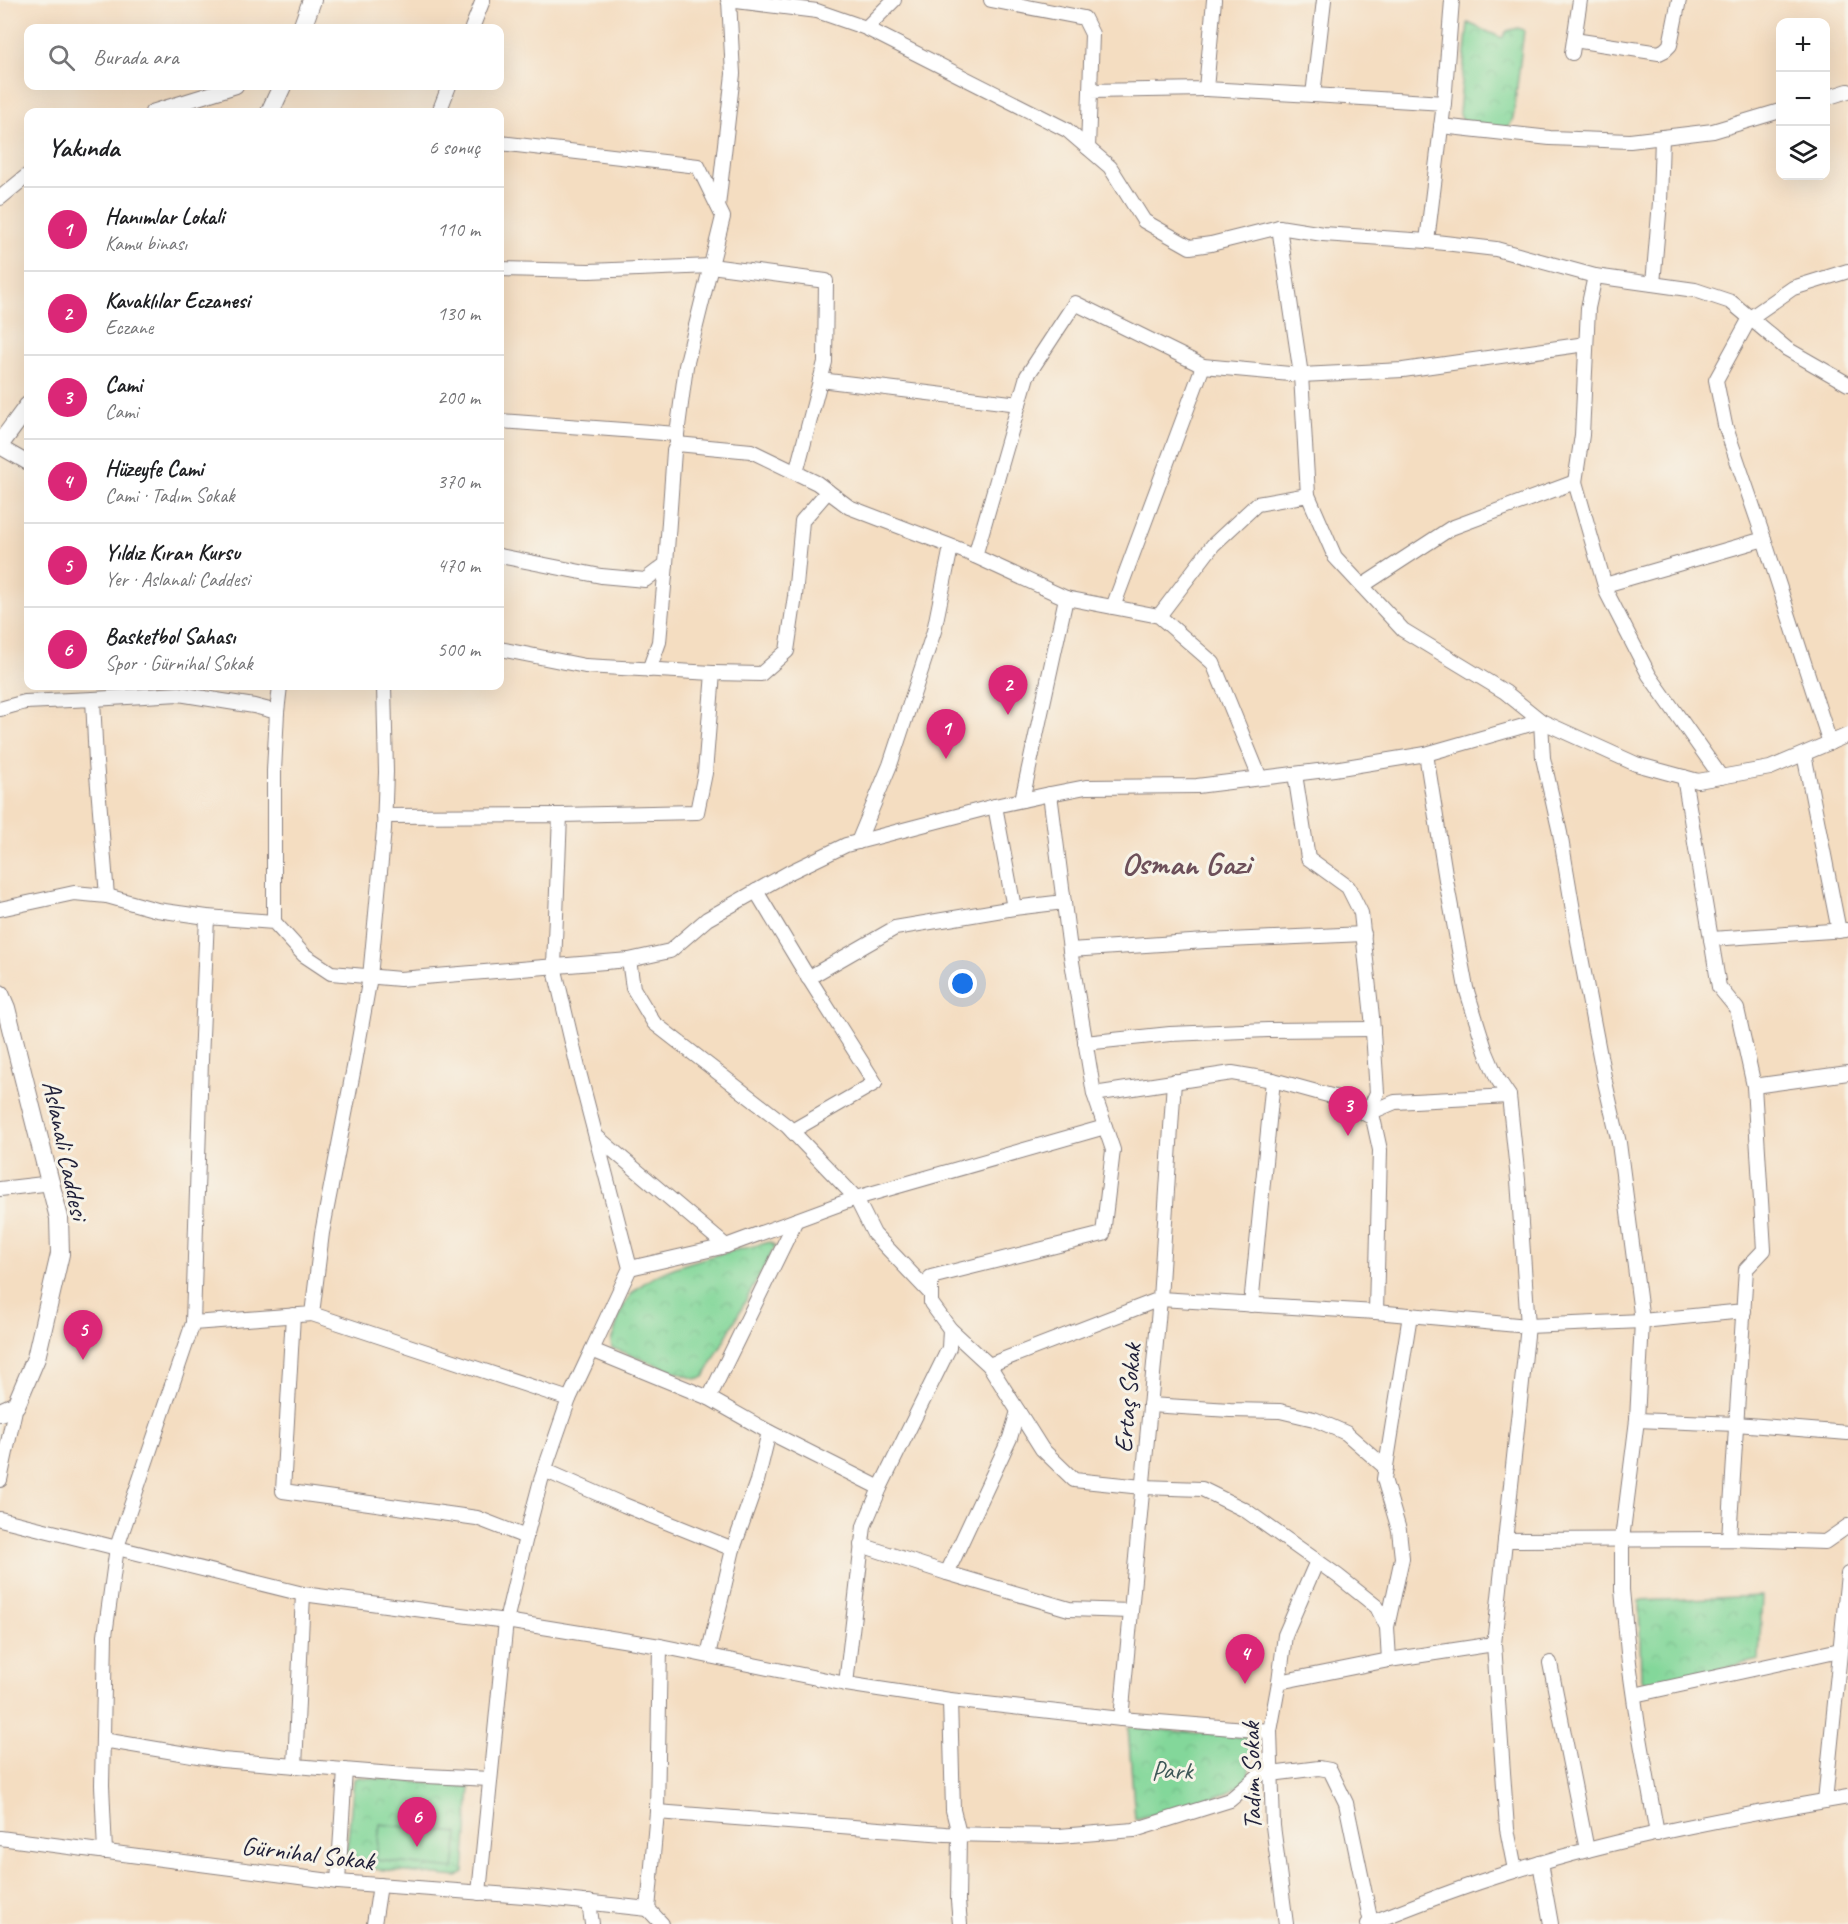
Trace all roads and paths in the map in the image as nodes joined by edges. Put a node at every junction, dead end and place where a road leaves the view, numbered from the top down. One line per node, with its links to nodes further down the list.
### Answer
1 (312, 0): 11 (street)
2 (483, 0): 12 (street)
3 (729, 0): 13 (street); 33 (street)
4 (894, 0): 13 (street)
5 (991, 0): 18 (street)
6 (1214, 0): 14 (street)
7 (1324, 0): 20 (street)
8 (1452, 0): 22 (street)
9 (1580, 0): 10 (street)
10 (1678, 0)
11 (303, 24)
12 (474, 24)
13 (866, 28): 30 (street)
14 (1206, 89): 18 (street); 20 (street)
15 (223, 90): 23 (street)
16 (280, 90): 24 (street)
17 (447, 90): 25 (street)
18 (1090, 91): 30 (street)
19 (1848, 91): 21 (street)
20 (1313, 94): 22 (street)
21 (1830, 97)
22 (1444, 103): 27 (street)
23 (165, 108)
24 (272, 108)
25 (441, 108)
26 (1776, 112): 28 (street)
27 (1441, 126): 28 (street); 35 (street)
28 (1662, 137): 40 (street)
29 (504, 143): 33 (street)
30 (1088, 148): 34 (street)
31 (24, 178): 32 (street)
32 (0, 198)
33 (718, 206): 36 (street)
34 (1279, 227): 35 (street); 44 (street)
35 (1427, 241): 39 (street)
36 (711, 266): 37 (street); 45 (street); 50 (street)
37 (504, 269)
38 (1848, 271): 41 (street)
39 (1595, 276): 40 (street); 42 (street)
40 (1653, 284): 41 (street)
41 (1750, 318): 46 (street); 57 (street)
42 (1586, 344): 44 (street); 54 (street)
43 (1203, 366): 44 (street); 47 (street); 65 (street)
44 (1300, 375): 56 (street)
45 (820, 380): 47 (street); 53 (street)
46 (1848, 384)
47 (1019, 404): 59 (street)
48 (24, 412): 51 (street)
49 (504, 421): 50 (street)
50 (677, 439): 53 (street); 61 (street)
51 (0, 445): 52 (street)
52 (24, 460)
53 (796, 473): 55 (street)
54 (1575, 482): 62 (street); 63 (street)
55 (828, 491): 58 (street); 69 (street)
56 (1308, 495): 63 (street); 66 (street)
57 (1764, 540): 62 (street); 77 (street)
58 (951, 547): 59 (street); 89 (street)
59 (975, 556): 64 (street)
60 (504, 557): 61 (street)
61 (666, 564): 68 (street)
62 (1605, 585): 82 (street)
63 (1362, 586): 75 (street)
64 (1066, 597): 65 (street); 85 (street)
65 (1113, 607): 66 (street)
66 (1159, 616): 83 (street)
67 (504, 650): 68 (street)
68 (649, 670): 69 (street)
69 (713, 674): 87 (street)
70 (280, 690): 74 (street)
71 (384, 690): 88 (street)
72 (93, 699): 73 (street); 74 (street); 91 (street)
73 (0, 709)
74 (277, 712): 96 (street)
75 (1541, 721): 78 (street); 81 (street); 132 (street)
76 (1848, 735): 77 (street)
77 (1830, 743): 79 (street)
78 (1426, 754): 80 (street); 113 (street)
79 (1804, 754): 82 (street); 97 (street)
80 (1295, 774): 83 (street); 98 (street)
81 (1684, 777): 82 (street); 99 (street)
82 (1721, 777)
83 (1260, 778): 84 (street)
84 (1050, 794): 85 (street); 92 (street)
85 (1022, 800): 86 (street)
86 (995, 806): 89 (street); 93 (street)
87 (560, 815): 88 (street); 102 (street)
88 (384, 816): 103 (street)
89 (858, 842): 90 (street)
90 (756, 891): 101 (street); 104 (street)
91 (107, 896): 94 (street); 95 (street)
92 (1064, 902): 93 (street); 100 (street)
93 (1014, 908): 104 (street)
94 (0, 909)
95 (207, 917): 96 (street); 133 (street)
96 (274, 922): 103 (street)
97 (1844, 930): 99 (street)
98 (1364, 934): 100 (street); 106 (street)
99 (1711, 939): 111 (street)
100 (1070, 950): 107 (street)
101 (629, 960): 102 (street); 116 (street)
102 (554, 966): 103 (street); 117 (street)
103 (370, 977): 129 (street)
104 (808, 978): 116 (street)
105 (0, 994): 118 (street, Aslanali Caddesi)
106 (1373, 1029): 107 (street); 114 (street)
107 (1085, 1043): 112 (street)
108 (1848, 1073): 111 (street)
109 (1273, 1080): 110 (street); 114 (street); 126 (street)
110 (1174, 1081): 112 (street); 125 (street, Ertaş Sokak)
111 (1754, 1086): 127 (street)
112 (1094, 1094): 115 (street)
113 (1509, 1096): 114 (street); 134 (street)
114 (1367, 1114): 128 (street)
115 (1105, 1127): 120 (street); 124 (street)
116 (792, 1131): 120 (street)
117 (596, 1136): 122 (street); 123 (street)
118 (52, 1184): 119 (street); 141 (street, Aslanali Caddesi)
119 (0, 1189)
120 (856, 1198): 121 (street); 124 (street)
121 (796, 1220): 122 (street); 138 (street)
122 (726, 1246): 123 (street)
123 (630, 1268): 136 (street)
124 (931, 1294): 135 (street)
125 (1160, 1299): 126 (street); 137 (street); 140 (street, Ertaş Sokak)
126 (1251, 1305): 128 (street)
127 (1744, 1311): 132 (street); 144 (street)
128 (1376, 1312): 131 (street)
129 (312, 1314): 130 (street); 139 (street)
130 (294, 1315): 133 (street); 154 (street)
131 (1410, 1315): 134 (street); 147 (street)
132 (1642, 1321): 134 (street); 143 (street)
133 (193, 1323): 159 (street)
134 (1528, 1326): 157 (street)
135 (950, 1329): 137 (street); 151 (street)
136 (592, 1350): 138 (street); 139 (street)
137 (989, 1365): 142 (street)
138 (709, 1398): 145 (street)
139 (569, 1399): 148 (street)
140 (1150, 1405): 147 (street); 150 (street, Ertaş Sokak)
141 (8, 1408): 149 (street)
142 (1018, 1411): 150 (street); 162 (street)
143 (1637, 1420): 144 (street); 155 (street)
144 (1736, 1424): 146 (street); 156 (street)
145 (769, 1432): 151 (street); 160 (street)
146 (1848, 1433)
147 (1386, 1468): 167 (street)
148 (544, 1470): 154 (street); 160 (street)
149 (0, 1480)
150 (1142, 1487): 161 (street); 165 (street, Ertaş Sokak)
151 (880, 1488): 158 (street)
152 (0, 1519): 159 (street)
153 (1848, 1526): 156 (street)
154 (526, 1537): 166 (street)
155 (1622, 1539): 156 (street); 157 (street); 176 (street)
156 (1729, 1539)
157 (1505, 1540): 168 (street)
158 (861, 1545): 162 (street); 175 (street)
159 (117, 1547): 164 (street); 180 (street)
160 (733, 1549): 171 (street)
161 (1317, 1561): 167 (street); 174 (street, Tadım Sokak)
162 (946, 1573): 165 (street)
163 (1848, 1574): 170 (street)
164 (303, 1594): 166 (street); 181 (street)
165 (1131, 1611): 178 (street, Ertaş Sokak)
166 (506, 1621): 169 (street); 184 (street)
167 (1387, 1627): 172 (street)
168 (1494, 1644): 172 (street); 194 (street)
169 (660, 1646): 171 (street); 187 (street)
170 (1840, 1650): 176 (street); 186 (street)
171 (708, 1655): 175 (street)
172 (1389, 1660): 174 (street)
173 (1550, 1663): 191 (street)
174 (1279, 1682): 179 (street, Tadım Sokak)
175 (846, 1684): 177 (street)
176 (1634, 1695): 189 (street)
177 (950, 1700): 178 (street); 188 (street)
178 (1120, 1719): 179 (street)
179 (1270, 1731): 182 (street, Tadım Sokak)
180 (103, 1740): 181 (street); 192 (street)
181 (295, 1766): 183 (street)
182 (1271, 1769): 188 (street); 204 (street, Tadım Sokak); 205 (street)
183 (345, 1770): 184 (street); 195 (street)
184 (490, 1779): 197 (street)
185 (1848, 1797): 186 (street)
186 (1825, 1801): 189 (street)
187 (657, 1812): 188 (street); 199 (street)
188 (959, 1834): 203 (street)
189 (1657, 1834): 191 (street)
190 (0, 1838): 192 (street, Gürnihal Sokak)
191 (1587, 1850): 193 (street)
192 (105, 1851): 195 (street, Gürnihal Sokak)
193 (1540, 1863): 194 (street); 206 (street)
194 (1515, 1870): 205 (street)
195 (338, 1882): 196 (street, Gürnihal Sokak)
196 (380, 1885): 197 (street, Gürnihal Sokak); 200 (street)
197 (479, 1893): 198 (street, Gürnihal Sokak)
198 (589, 1902): 199 (street, Gürnihal Sokak); 201 (street)
199 (648, 1909): 202 (street)
200 (374, 1924)
201 (592, 1924)
202 (662, 1924)
203 (960, 1924)
204 (1286, 1924)
205 (1370, 1924)
206 (1551, 1924)

